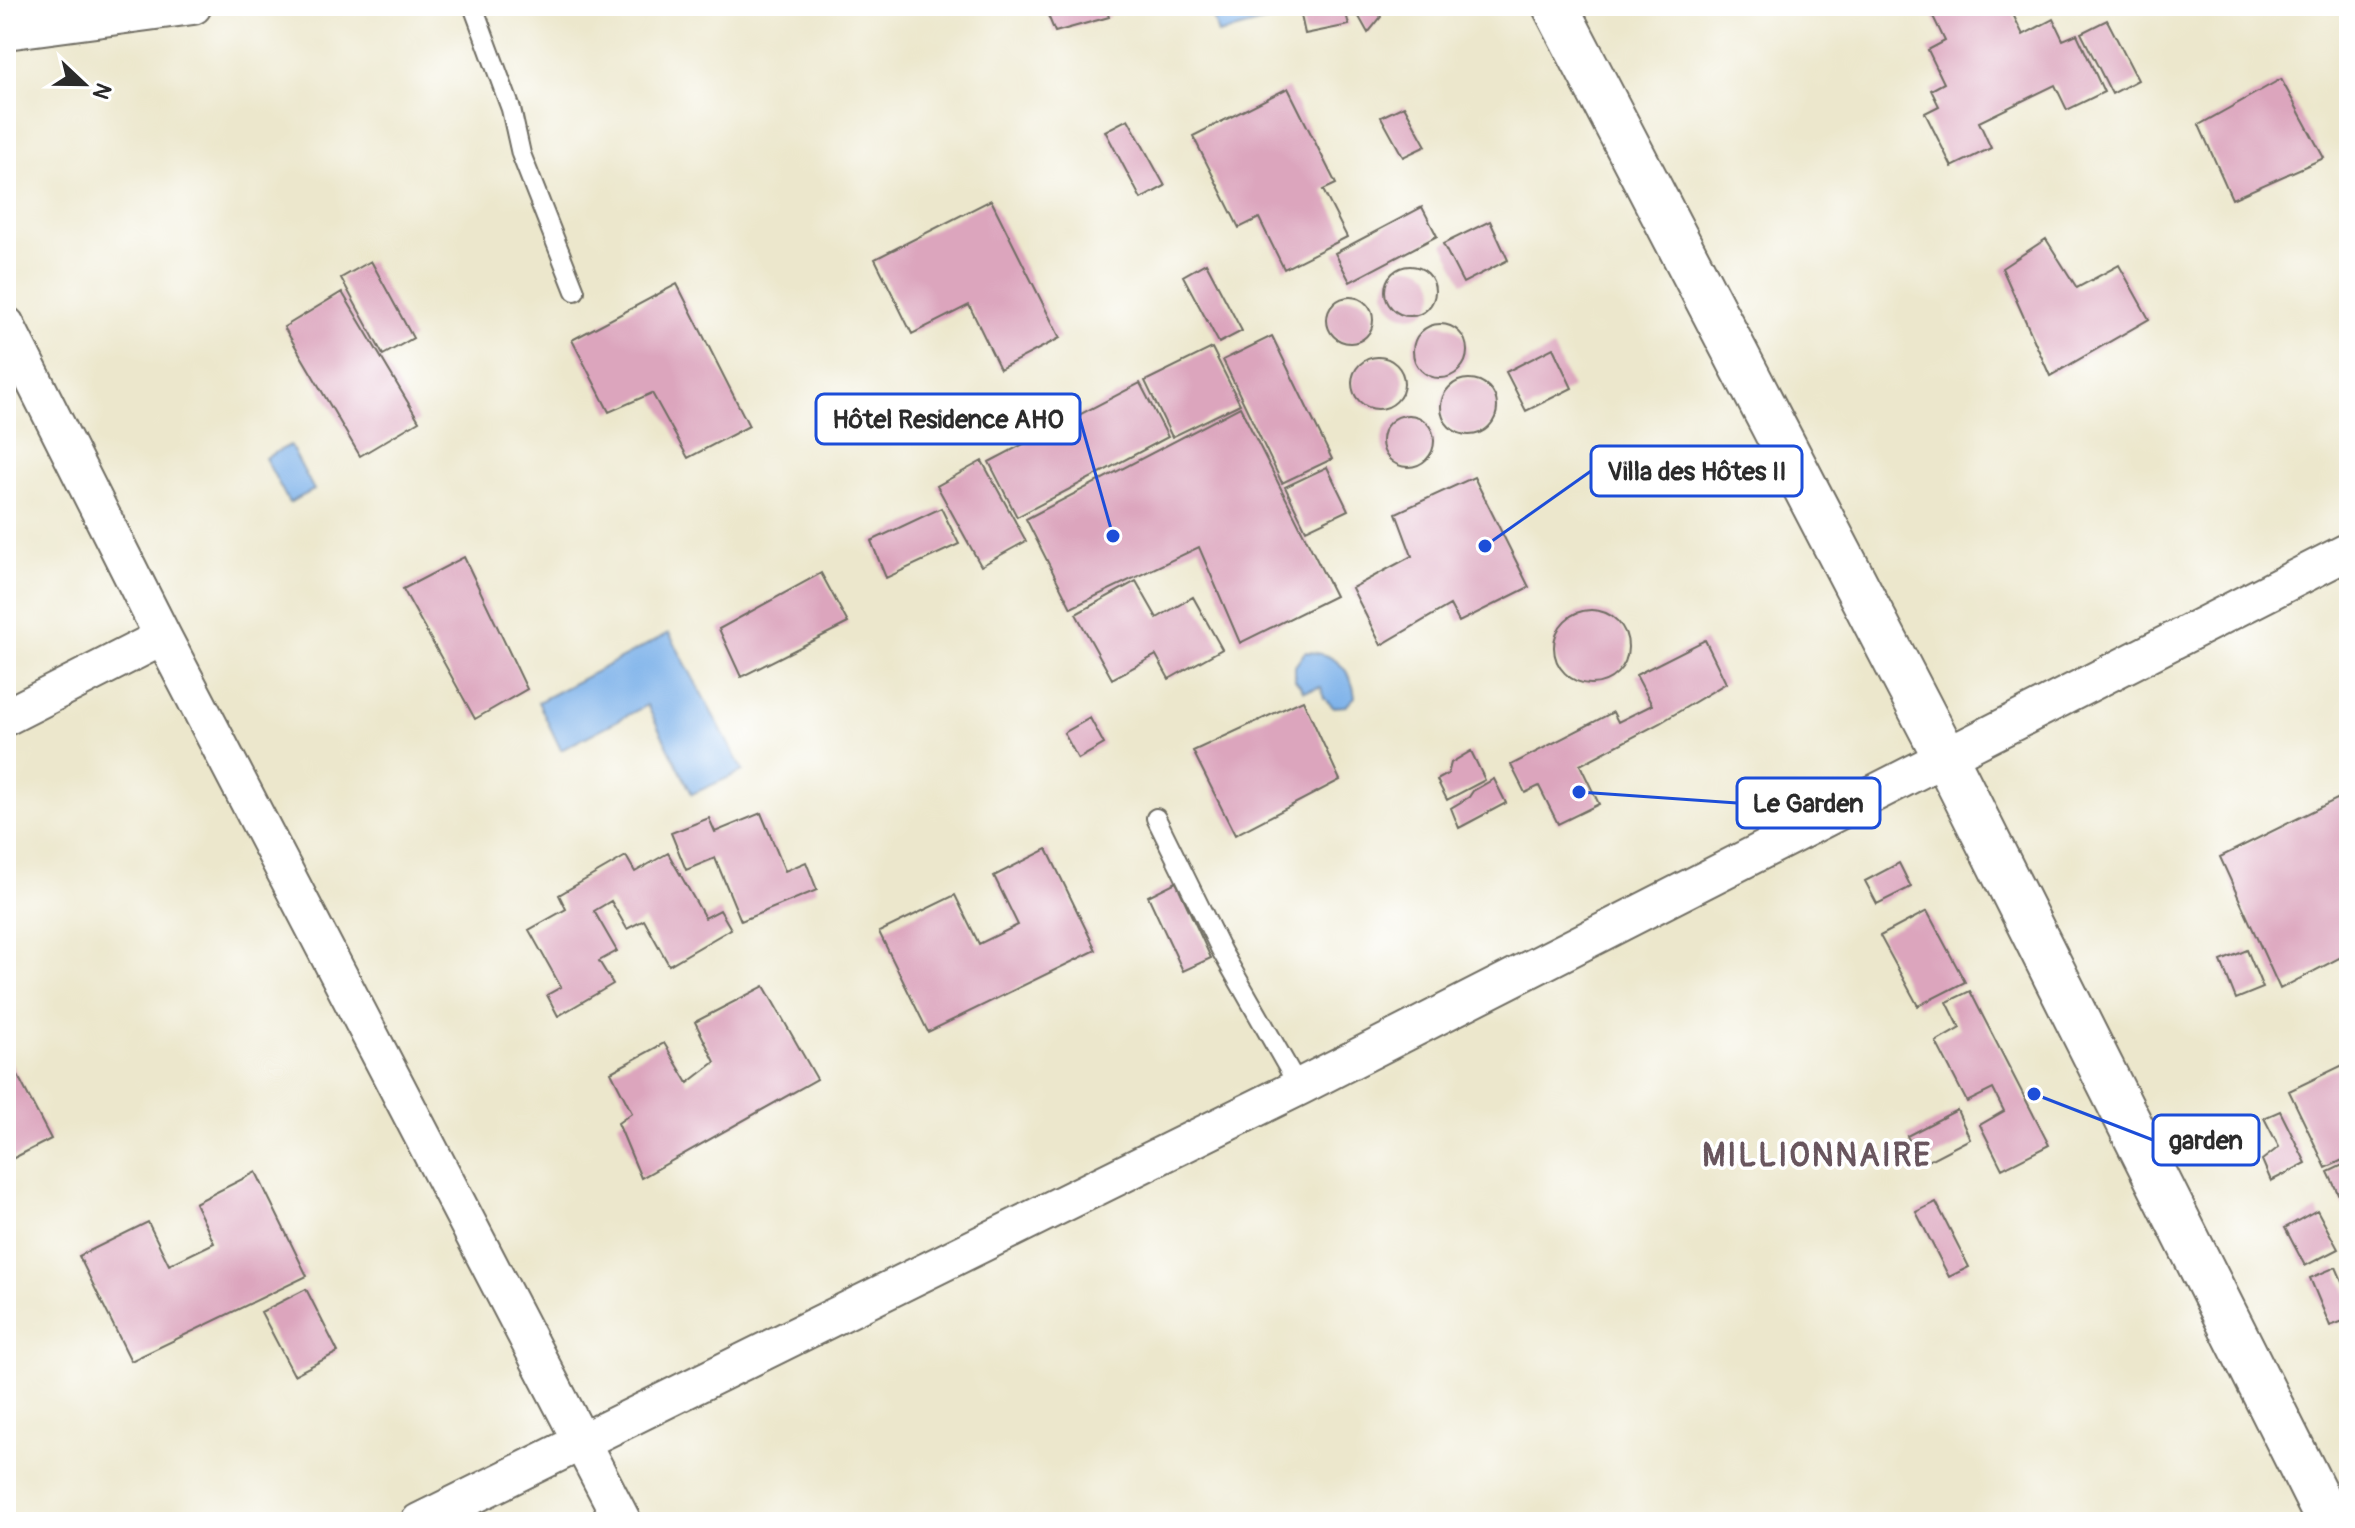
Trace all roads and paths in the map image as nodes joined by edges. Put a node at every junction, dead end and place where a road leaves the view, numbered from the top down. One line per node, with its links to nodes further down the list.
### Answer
1 (193, 6): 4 (street)
2 (473, 6): 5 (lane)
3 (1555, 6): 10 (street)
4 (6, 31)
5 (575, 291)
6 (6, 325): 8 (street)
7 (2349, 551): 10 (street)
8 (163, 637): 9 (street); 13 (street)
9 (6, 717)
10 (1946, 758): 12 (street); 16 (street)
11 (1156, 818): 12 (lane)
12 (1299, 1087): 13 (street)
13 (583, 1440): 14 (street); 15 (street)
14 (419, 1522)
15 (623, 1522)
16 (2329, 1522)

